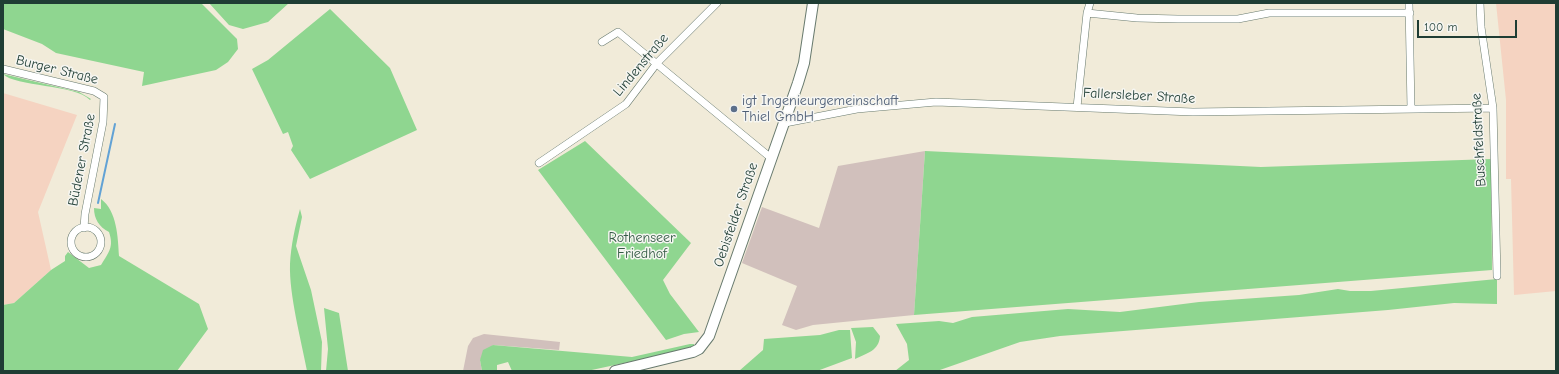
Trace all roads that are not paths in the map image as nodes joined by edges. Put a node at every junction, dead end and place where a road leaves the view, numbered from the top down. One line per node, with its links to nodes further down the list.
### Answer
1 (717, 3): 9 (street, Lindenstraße)
2 (813, 3): 15 (street, Oebisfelder Straße)
3 (1090, 3): 6 (street)
4 (1409, 3): 7 (street)
5 (1480, 3): 13 (street, Buschfeldstraße)
6 (1087, 12): 7 (street); 12 (street)
7 (1410, 13): 14 (street)
8 (602, 42): 9 (street)
9 (657, 63): 16 (street); 17 (street, Lindenstraße)
10 (3, 69): 11 (street, Burger Straße)
11 (104, 97): 18 (street, Büdener Straße)
12 (1077, 107): 14 (street, Fallersleber Straße); 15 (street, Fallersleber Straße)
13 (1493, 108): 14 (street, Fallersleber Straße); 19 (street, Buschfeldstraße)
14 (1411, 109)
15 (785, 123): 16 (street, Oebisfelder Straße)
16 (771, 158): 20 (street, Oebisfelder Straße)
17 (539, 163)
18 (84, 228): 18 (street, Büdener Straße)
19 (1497, 276)
20 (615, 371)

